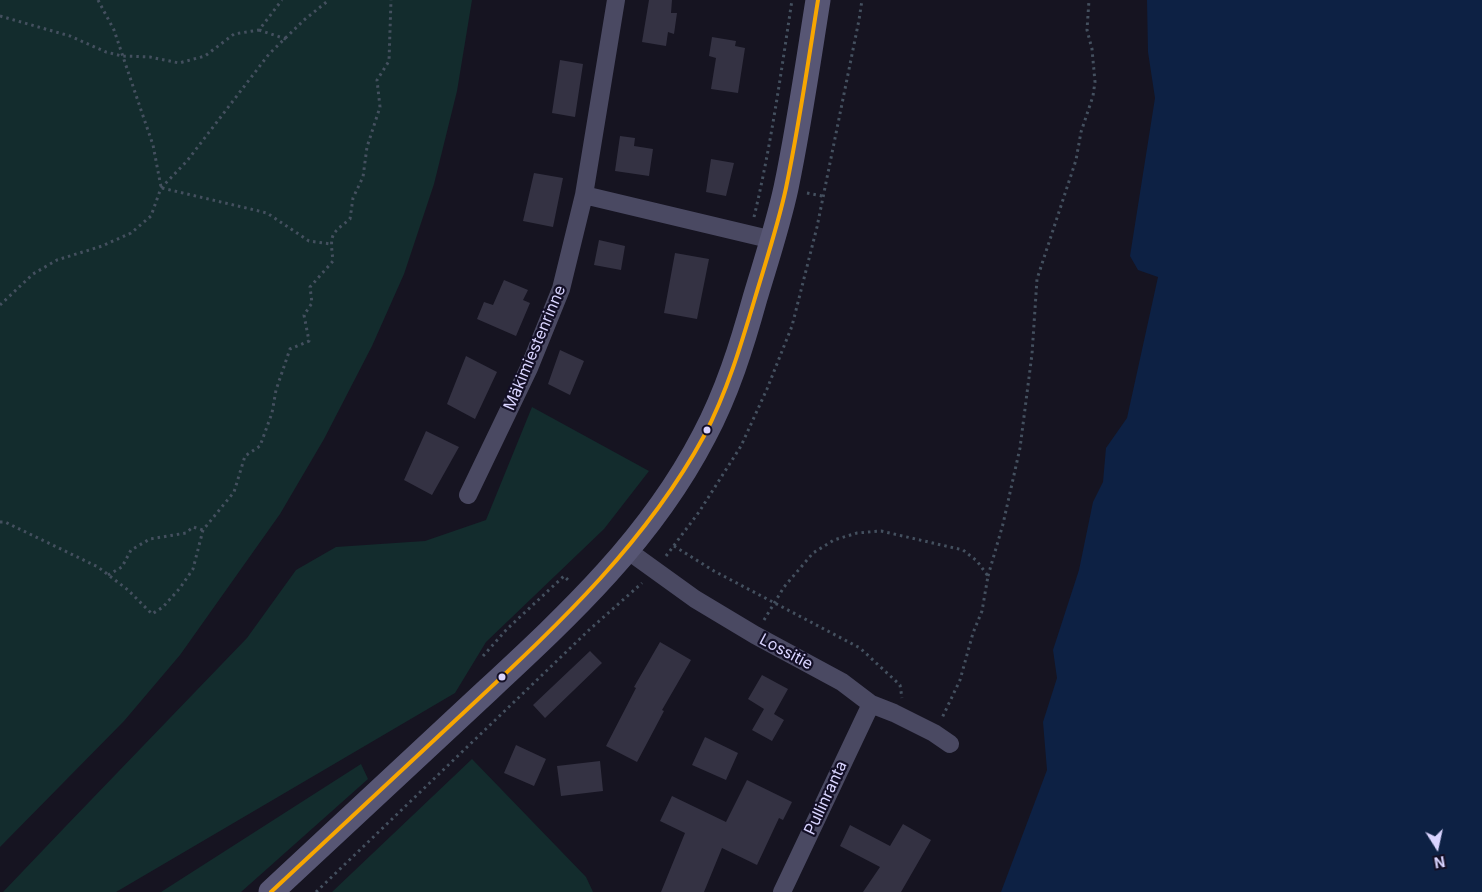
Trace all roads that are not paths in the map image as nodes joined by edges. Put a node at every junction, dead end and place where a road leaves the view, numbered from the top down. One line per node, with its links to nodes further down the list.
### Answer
1 (616, 0): 3 (street, Mäkimiestenrinne)
2 (818, 0): 4 (main road)
3 (584, 195): 4 (street); 5 (street, Mäkimiestenrinne)
4 (773, 240): 6 (main road)
5 (468, 495)
6 (627, 550): 7 (street, Lossitie); 9 (main road)
7 (871, 704): 8 (street, Lossitie); 10 (street, Pullinranta)
8 (950, 744)
9 (271, 892)
10 (782, 892)

